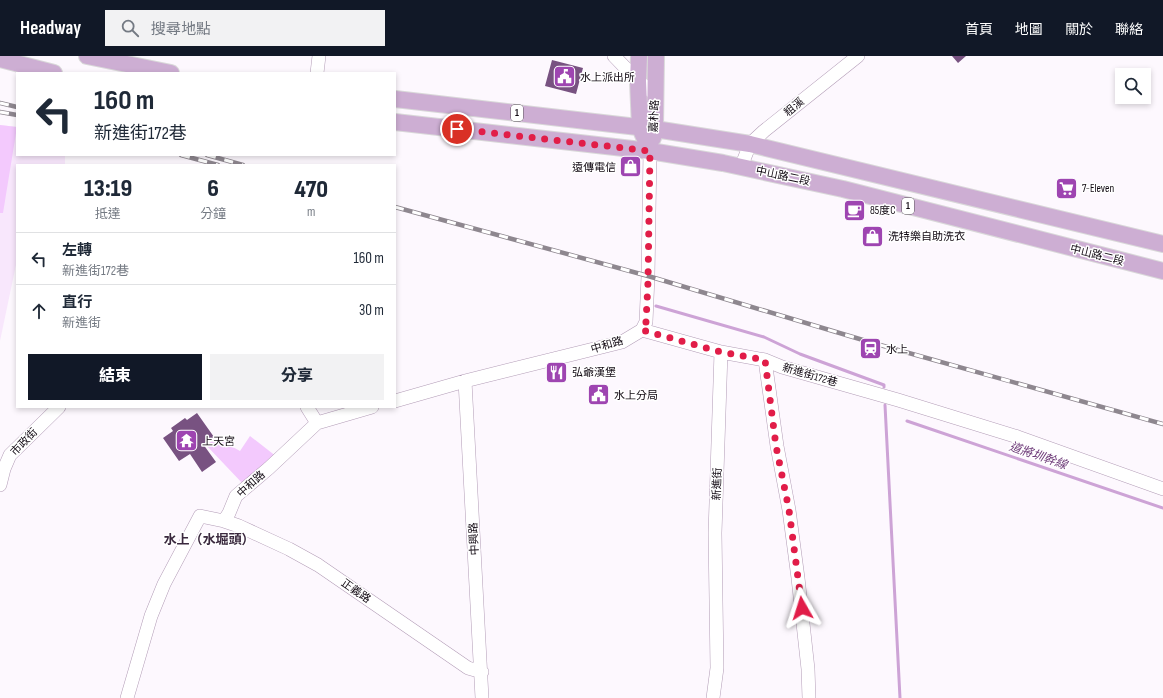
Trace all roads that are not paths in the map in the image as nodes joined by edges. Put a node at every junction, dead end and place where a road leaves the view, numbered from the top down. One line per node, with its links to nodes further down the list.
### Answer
1 (87, 56): 9 (main road)
2 (319, 56): 10 (street)
3 (614, 56): 11 (street)
4 (640, 56): 11 (main road, 嘉朴路)
5 (656, 56): 12 (main road, 嘉朴路)
6 (858, 56): 16 (street, 粗溪)
7 (0, 59): 8 (main road)
8 (50, 72)
9 (166, 72)
10 (317, 72)
11 (638, 81): 12 (street); 15 (main road, 嘉朴路)
12 (655, 94): 15 (main road, 嘉朴路)
13 (396, 100): 15 (main road, 中山路二段 / 1)
14 (396, 122): 17 (main road, 中山路二段 / 1)
15 (647, 128): 16 (main road, 中山路二段 / 1); 17 (main road, 嘉朴路)
16 (750, 144): 18 (street, 粗溪); 19 (main road, 中山路二段 / 1)
17 (650, 151): 18 (main road, 中山路二段 / 1); 23 (street)
18 (741, 167): 21 (main road, 中山路二段 / 1)
19 (1126, 235): 20 (main road, 中山路二段 / 1); 21 (main road)
20 (1163, 244)
21 (1119, 261): 22 (main road, 中山路二段 / 1)
22 (1163, 271)
23 (642, 330): 24 (street); 26 (street, 中和路)
24 (721, 352): 25 (street, 新進街172巷); 39 (street, 新進街)
25 (765, 360): 34 (street, 新進街172巷); 40 (street)
26 (465, 381): 27 (street, 中和路); 36 (street, 中興路)
27 (396, 400)
28 (59, 408): 32 (street, 市政街)
29 (308, 408): 31 (street)
30 (369, 408): 31 (street, 中和路)
31 (317, 423): 35 (street, 中和路)
32 (2, 468): 33 (street, 市政街)
33 (0, 485)
34 (1163, 489)
35 (224, 520): 36 (street, 正義路); 37 (street)
36 (482, 672): 38 (street, 中興路)
37 (127, 698)
38 (482, 698)
39 (713, 698)
40 (809, 698)

